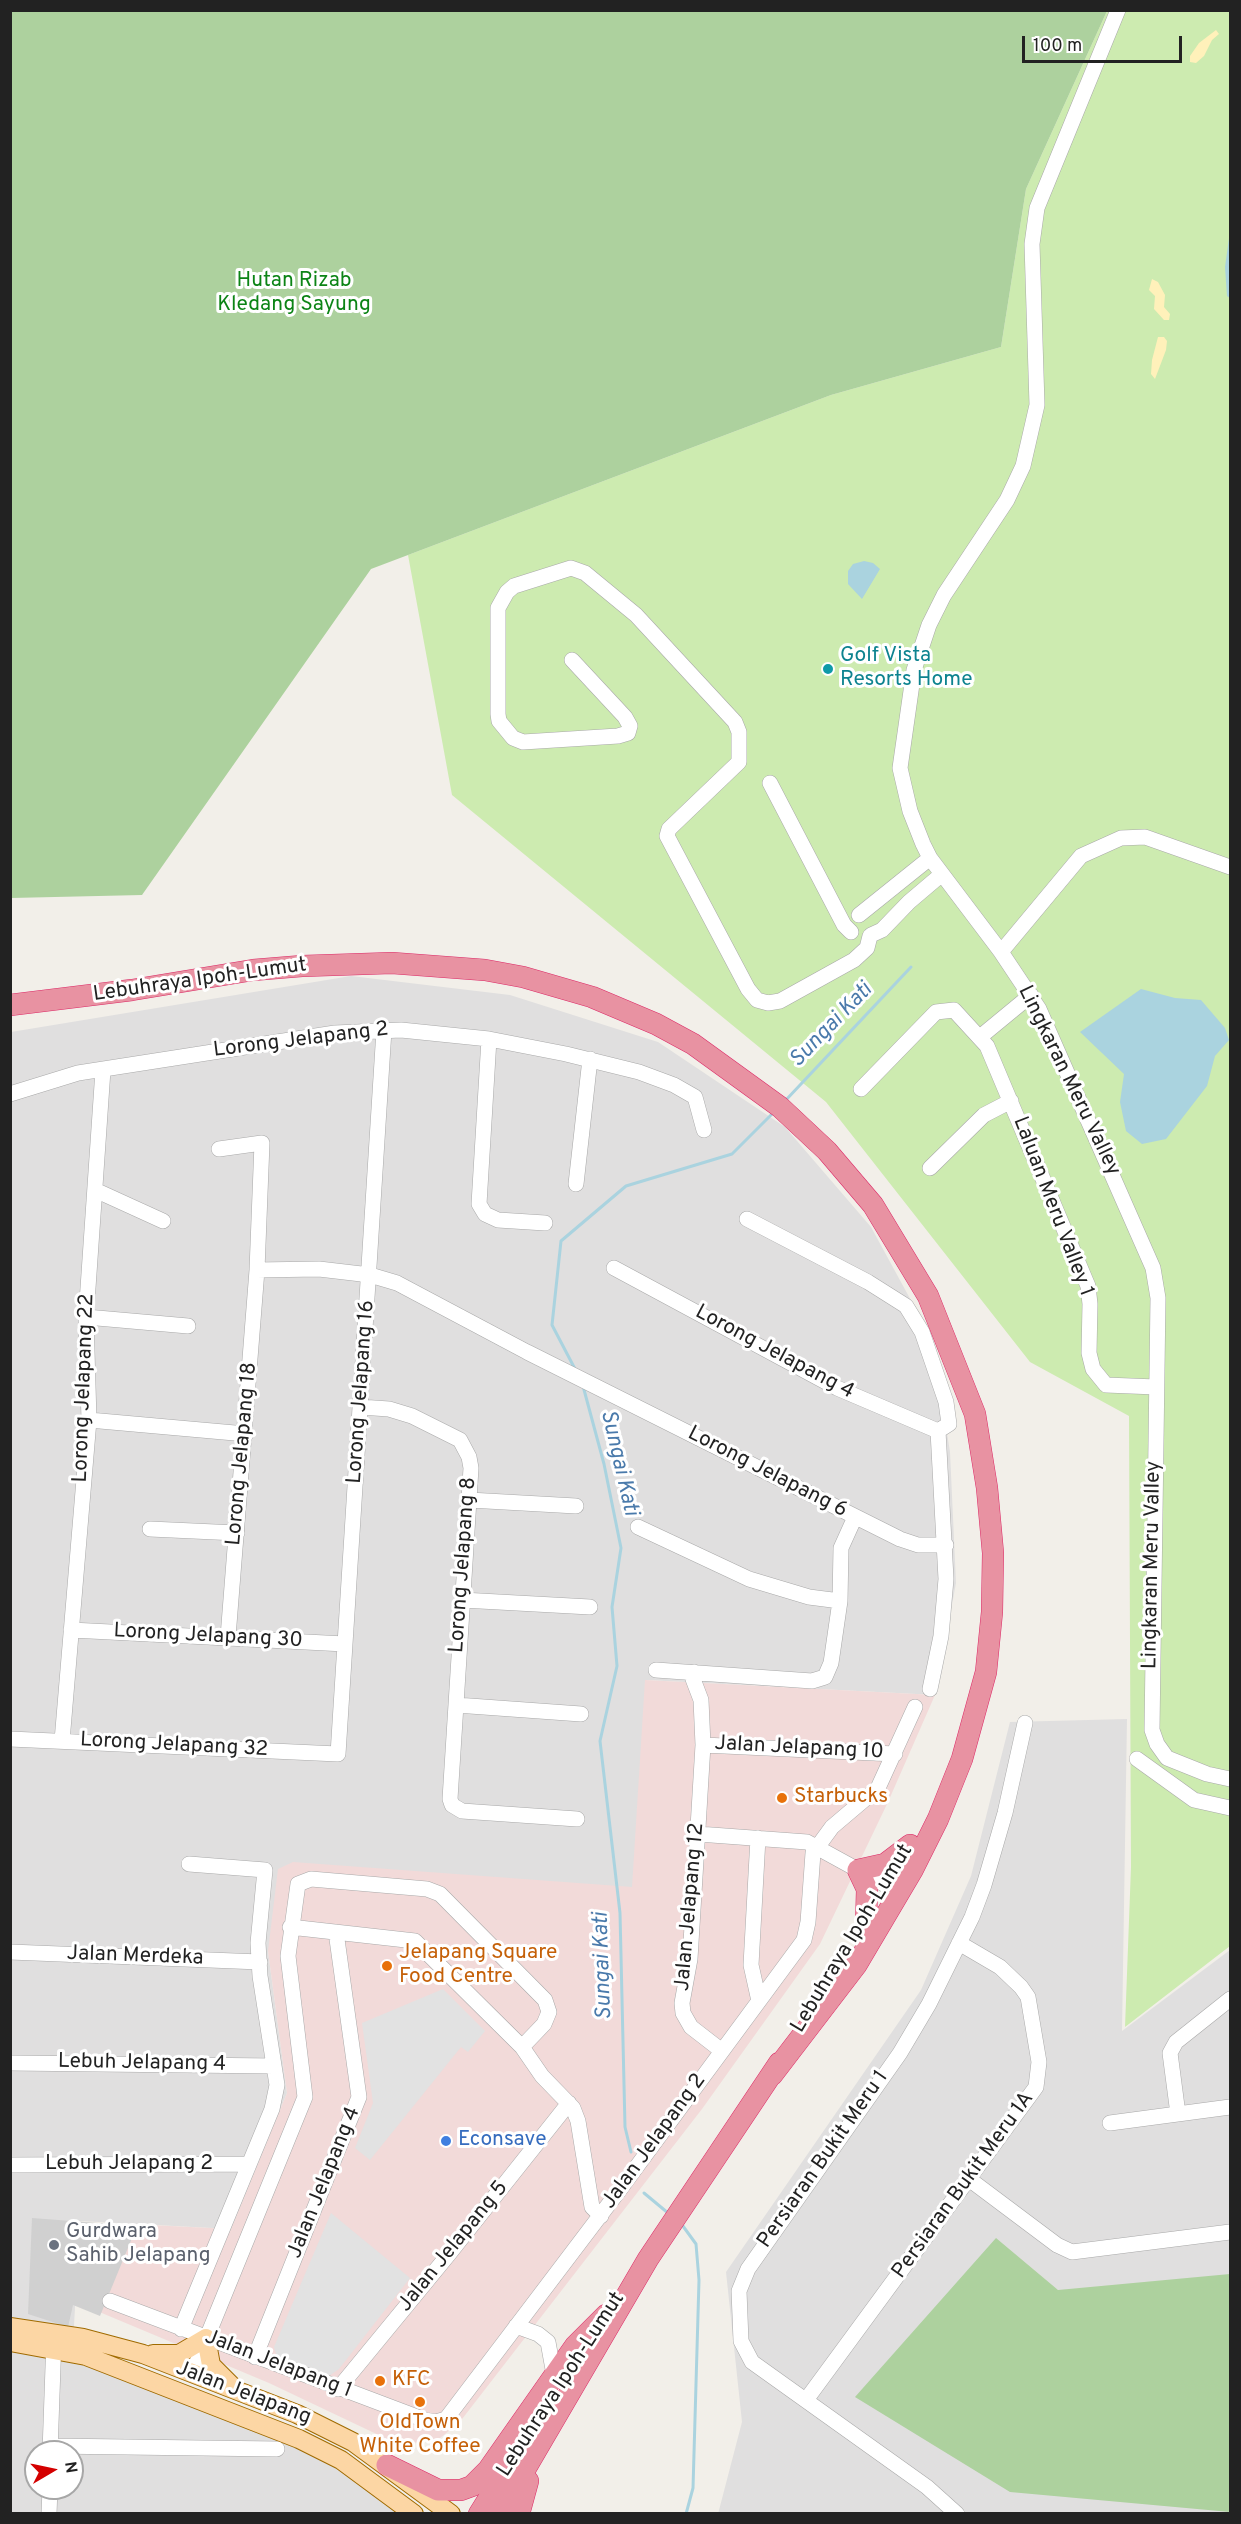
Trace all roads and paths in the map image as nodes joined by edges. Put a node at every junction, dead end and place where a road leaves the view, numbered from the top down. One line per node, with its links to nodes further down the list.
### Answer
1 (1118, 10): 4 (street, Lingkaran Meru Valley)
2 (572, 660): 14 (street)
3 (770, 783): 9 (street)
4 (930, 858): 6 (street, Lingkaran Meru Valley); 7 (street)
5 (1230, 867): 13 (street)
6 (942, 874): 8 (street); 13 (street, Lingkaran Meru Valley)
7 (904, 877): 8 (street); 10 (street)
8 (917, 895): 12 (street)
9 (836, 907): 10 (street); 11 (street)
10 (858, 915): 11 (street); 12 (street)
11 (852, 933): 12 (street); 14 (street)
12 (871, 935): 14 (street)
13 (1001, 952): 15 (street, Lingkaran Meru Valley)
14 (848, 962)
15 (1031, 995): 18 (street); 39 (street, Lingkaran Meru Valley)
16 (10, 1005): 38 (highway, Lebuhraya Ipoh-Lumut)
17 (384, 1030): 19 (street, Lorong Jelapang 2); 21 (street, Lorong Jelapang 2); 35 (street, Lorong Jelapang 16)
18 (980, 1037): 22 (street, Laluan Meru Valley 1); 24 (street, Laluan Meru Valley 1)
19 (489, 1039): 20 (street, Lorong Jelapang 2); 32 (street)
20 (590, 1059): 25 (street, Lorong Jelapang 2); 28 (street)
21 (103, 1070): 23 (street, Lorong Jelapang 2); 29 (street, Lorong Jelapang 22)
22 (861, 1089)
23 (10, 1094)
24 (1011, 1101): 27 (street); 39 (street, Laluan Meru Valley 1)
25 (704, 1130)
26 (219, 1149): 34 (street, Lorong Jelapang 18)
27 (930, 1168)
28 (576, 1184)
29 (95, 1190): 31 (street); 36 (street, Lorong Jelapang 22)
30 (747, 1219): 42 (street)
31 (163, 1221)
32 (545, 1223)
33 (614, 1268): 42 (street, Lorong Jelapang 4)
34 (258, 1270): 35 (street); 43 (street, Lorong Jelapang 18)
35 (370, 1275): 40 (street, Lorong Jelapang 16); 46 (street, Lorong Jelapang 6)
36 (86, 1317): 37 (street); 41 (street, Lorong Jelapang 22)
37 (188, 1326)
38 (962, 1379): 75 (highway, Lebuhraya Ipoh-Lumut); 79 (highway, Lebuhraya Ipoh-Lumut)
39 (1156, 1387): 70 (street, Lingkaran Meru Valley)
40 (360, 1407): 44 (street, Lorong Jelapang 8); 56 (street, Lorong Jelapang 16)
41 (89, 1420): 43 (street); 54 (street, Lorong Jelapang 22)
42 (938, 1431): 50 (street)
43 (246, 1434): 49 (street, Lorong Jelapang 18)
44 (469, 1500): 45 (street); 51 (street, Lorong Jelapang 8)
45 (576, 1506)
46 (855, 1517): 50 (street, Lorong Jelapang 6); 52 (street)
47 (638, 1527): 52 (street)
48 (150, 1529): 49 (street)
49 (237, 1533): 55 (street, Lorong Jelapang 18)
50 (946, 1545): 59 (street)
51 (462, 1600): 53 (street); 60 (street, Lorong Jelapang 8)
52 (840, 1601): 58 (street)
53 (590, 1607)
54 (71, 1630): 55 (street, Lorong Jelapang 30); 65 (street, Lorong Jelapang 22)
55 (228, 1637): 56 (street, Lorong Jelapang 30)
56 (345, 1644): 67 (street, Lorong Jelapang 16)
57 (656, 1670): 58 (street)
58 (694, 1672): 66 (street, Jalan Jelapang 12)
59 (930, 1689)
60 (456, 1706): 62 (street); 72 (street, Lorong Jelapang 8)
61 (915, 1707): 68 (street)
62 (581, 1714)
63 (1025, 1724): 83 (street, Persiaran Bukit Meru 1)
64 (10, 1739): 65 (street, Lorong Jelapang 32)
65 (62, 1741): 67 (street, Lorong Jelapang 32)
66 (703, 1745): 68 (street, Jalan Jelapang 10); 73 (street, Jalan Jelapang 12)
67 (338, 1754)
68 (895, 1754): 76 (street)
69 (1137, 1759): 71 (street)
70 (1230, 1779)
71 (1230, 1808)
72 (576, 1819)
73 (698, 1834): 74 (street); 89 (street, Jalan Jelapang 12)
74 (758, 1838): 76 (street); 87 (street)
75 (910, 1845): 78 (highway); 79 (highway, Lebuhraya Ipoh-Lumut)
76 (816, 1847): 78 (street); 87 (street, Jalan Jelapang 2)
77 (189, 1864): 85 (street)
78 (858, 1870): 79 (street); 80 (highway)
79 (895, 1889): 80 (highway, Lebuhraya Ipoh-Lumut); 92 (highway, Lebuhraya Ipoh-Lumut)
80 (866, 1925): 92 (highway, Lebuhraya Ipoh-Lumut)
81 (290, 1927): 82 (street); 88 (street); 108 (street)
82 (336, 1932): 88 (street); 112 (street, Jalan Jelapang 4)
83 (959, 1943): 99 (street, Persiaran Bukit Meru 1A); 118 (street, Persiaran Bukit Meru 1)
84 (10, 1952): 85 (street, Jalan Merdeka)
85 (260, 1962): 91 (street)
86 (1230, 1999): 95 (street)
87 (759, 2001): 89 (street, Jalan Jelapang 2)
88 (522, 2047): 93 (street)
89 (722, 2050): 100 (street, Jalan Jelapang 2)
90 (10, 2063): 91 (street, Lebuh Jelapang 4)
91 (274, 2066): 97 (street)
92 (772, 2074): 102 (highway, Lebuhraya Ipoh-Lumut)
93 (569, 2103): 100 (street); 115 (street, Jalan Jelapang 5)
94 (1230, 2107): 95 (street)
95 (1178, 2114): 96 (street)
96 (1110, 2123)
97 (248, 2164): 98 (street, Lebuh Jelapang 2); 107 (street)
98 (10, 2165)
99 (969, 2179): 101 (street); 118 (street, Persiaran Bukit Meru 1A)
100 (600, 2216): 105 (street, Jalan Jelapang 2)
101 (1230, 2232)
102 (654, 2251): 104 (highway, Lebuhraya Ipoh-Lumut); 117 (highway, Lebuhraya Ipoh-Lumut)
103 (110, 2301): 107 (street, Jalan Jelapang 1)
104 (606, 2315): 114 (highway); 127 (highway, Lebuhraya Ipoh-Lumut)
105 (516, 2326): 114 (street); 120 (street, Jalan Jelapang 2)
106 (10, 2327): 109 (main road, Jalan Jelapang)
107 (181, 2329): 108 (street, Jalan Jelapang 1)
108 (206, 2338): 111 (main road); 112 (street, Jalan Jelapang 1); 113 (street); 116 (main road)
109 (54, 2341): 110 (main road, Jalan Jelapang); 111 (main road, Jalan Jelapang); 113 (main road); 119 (main road, Jalan Jelapang); 121 (street)
110 (10, 2342)
111 (142, 2354): 113 (main road, Jalan Jelapang)
112 (255, 2357): 115 (street, Jalan Jelapang 1)
113 (192, 2374): 116 (main road, Jalan Jelapang); 119 (main road)
114 (554, 2375): 124 (highway)
115 (338, 2389): 120 (street, Jalan Jelapang 1)
116 (240, 2392): 124 (main road, Jalan Jelapang)
117 (568, 2397): 128 (highway, Lebuhraya Ipoh-Lumut); 129 (highway)
118 (806, 2400): 130 (street, Persiaran Bukit Meru 1)
119 (223, 2407): 125 (main road, Jalan Jelapang)
120 (446, 2418)
121 (51, 2440)
122 (84, 2449): 123 (street)
123 (277, 2449)
124 (387, 2465): 126 (main road, Jalan Jelapang)
125 (414, 2514)
126 (452, 2514)
127 (479, 2514)
128 (499, 2514)
129 (519, 2514)
130 (957, 2514)

